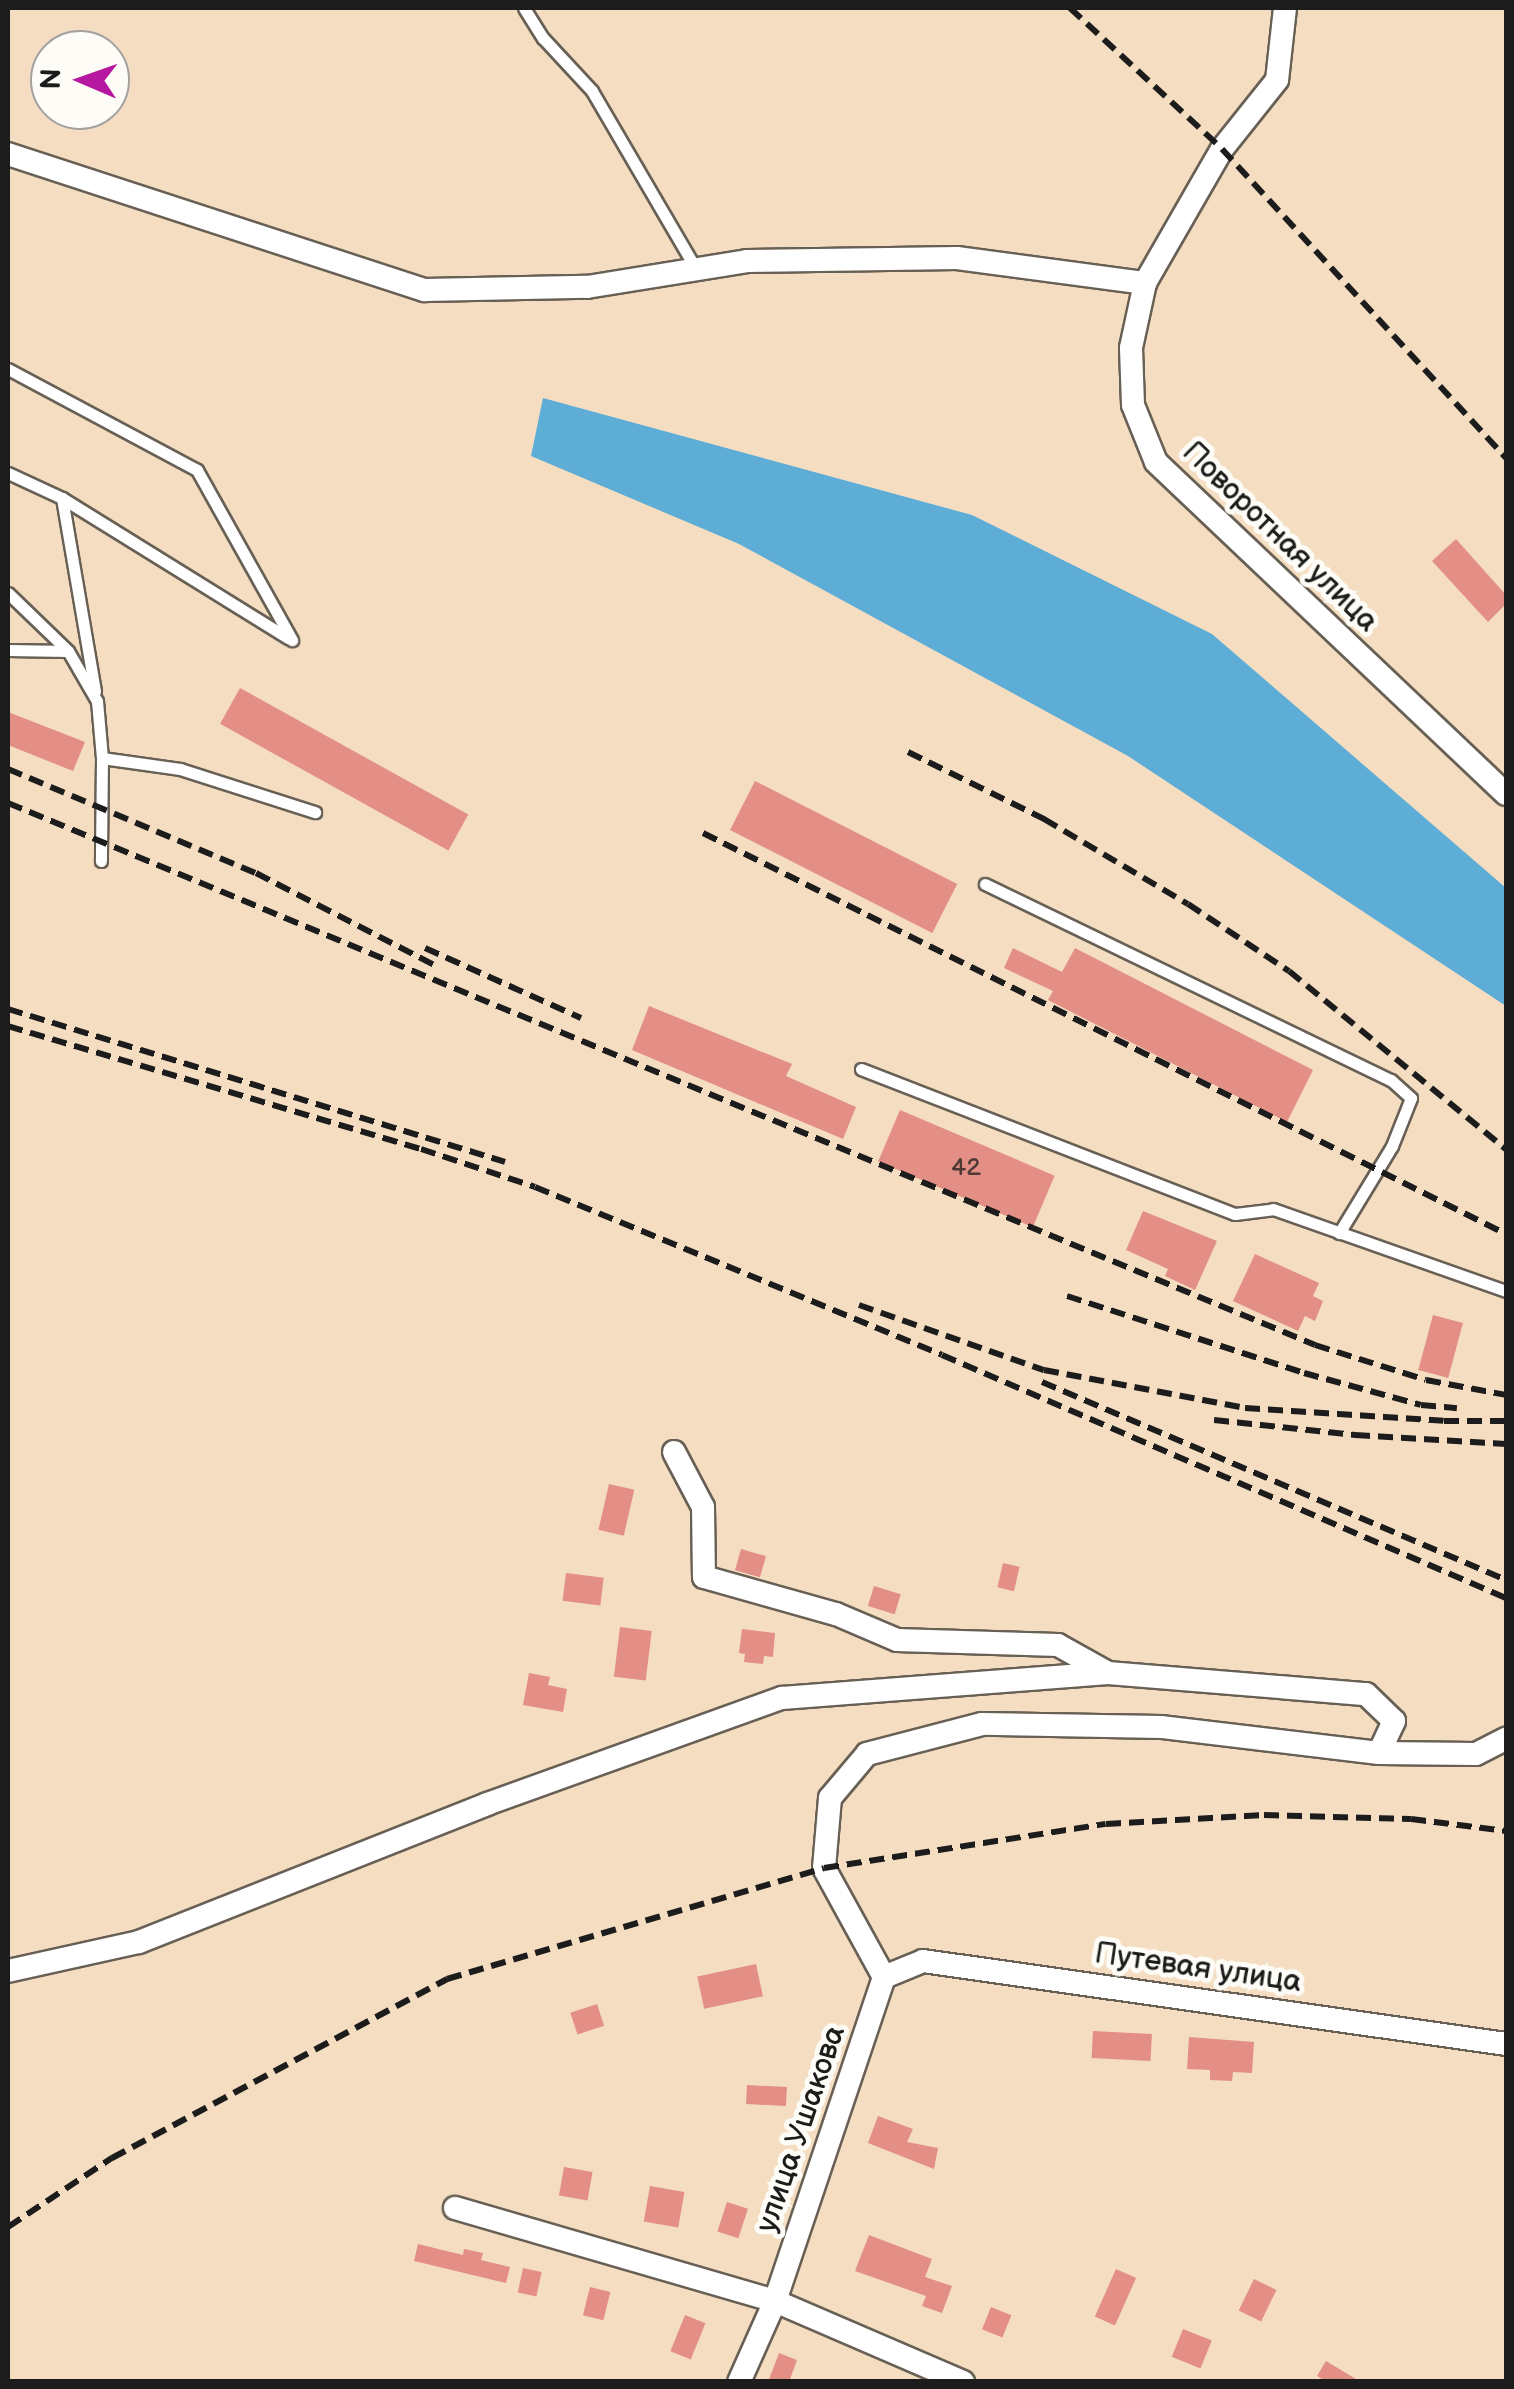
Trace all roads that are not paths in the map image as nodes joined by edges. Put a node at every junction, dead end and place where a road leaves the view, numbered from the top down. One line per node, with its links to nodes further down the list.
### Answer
1 (524, 8): 4 (lane)
2 (1285, 8): 5 (street, Поворотная улица)
3 (8, 154): 4 (street)
4 (696, 269): 5 (street)
5 (1145, 283): 14 (street, Поворотная улица)
6 (8, 369): 8 (lane)
7 (8, 472): 8 (lane)
8 (62, 498): 12 (lane)
9 (8, 594): 11 (lane)
10 (8, 650): 11 (lane)
11 (68, 651): 12 (lane)
12 (97, 701): 13 (lane)
13 (102, 758): 15 (lane); 16 (lane)
14 (1506, 794)
15 (315, 812)
16 (101, 861)
17 (985, 884): 19 (lane)
18 (861, 1069): 19 (lane)
19 (1338, 1234): 20 (lane)
20 (1506, 1291)
21 (674, 1452): 22 (street)
22 (1108, 1673): 24 (street); 25 (street)
23 (1506, 1740): 24 (street)
24 (1379, 1753): 26 (street)
25 (8, 1972)
26 (884, 1977): 27 (street, Путевая улица); 29 (street, улица Ушакова)
27 (1506, 2044)
28 (455, 2208): 29 (street)
29 (775, 2300): 30 (street, улица Ушакова); 31 (street)
30 (739, 2382)
31 (963, 2382)

